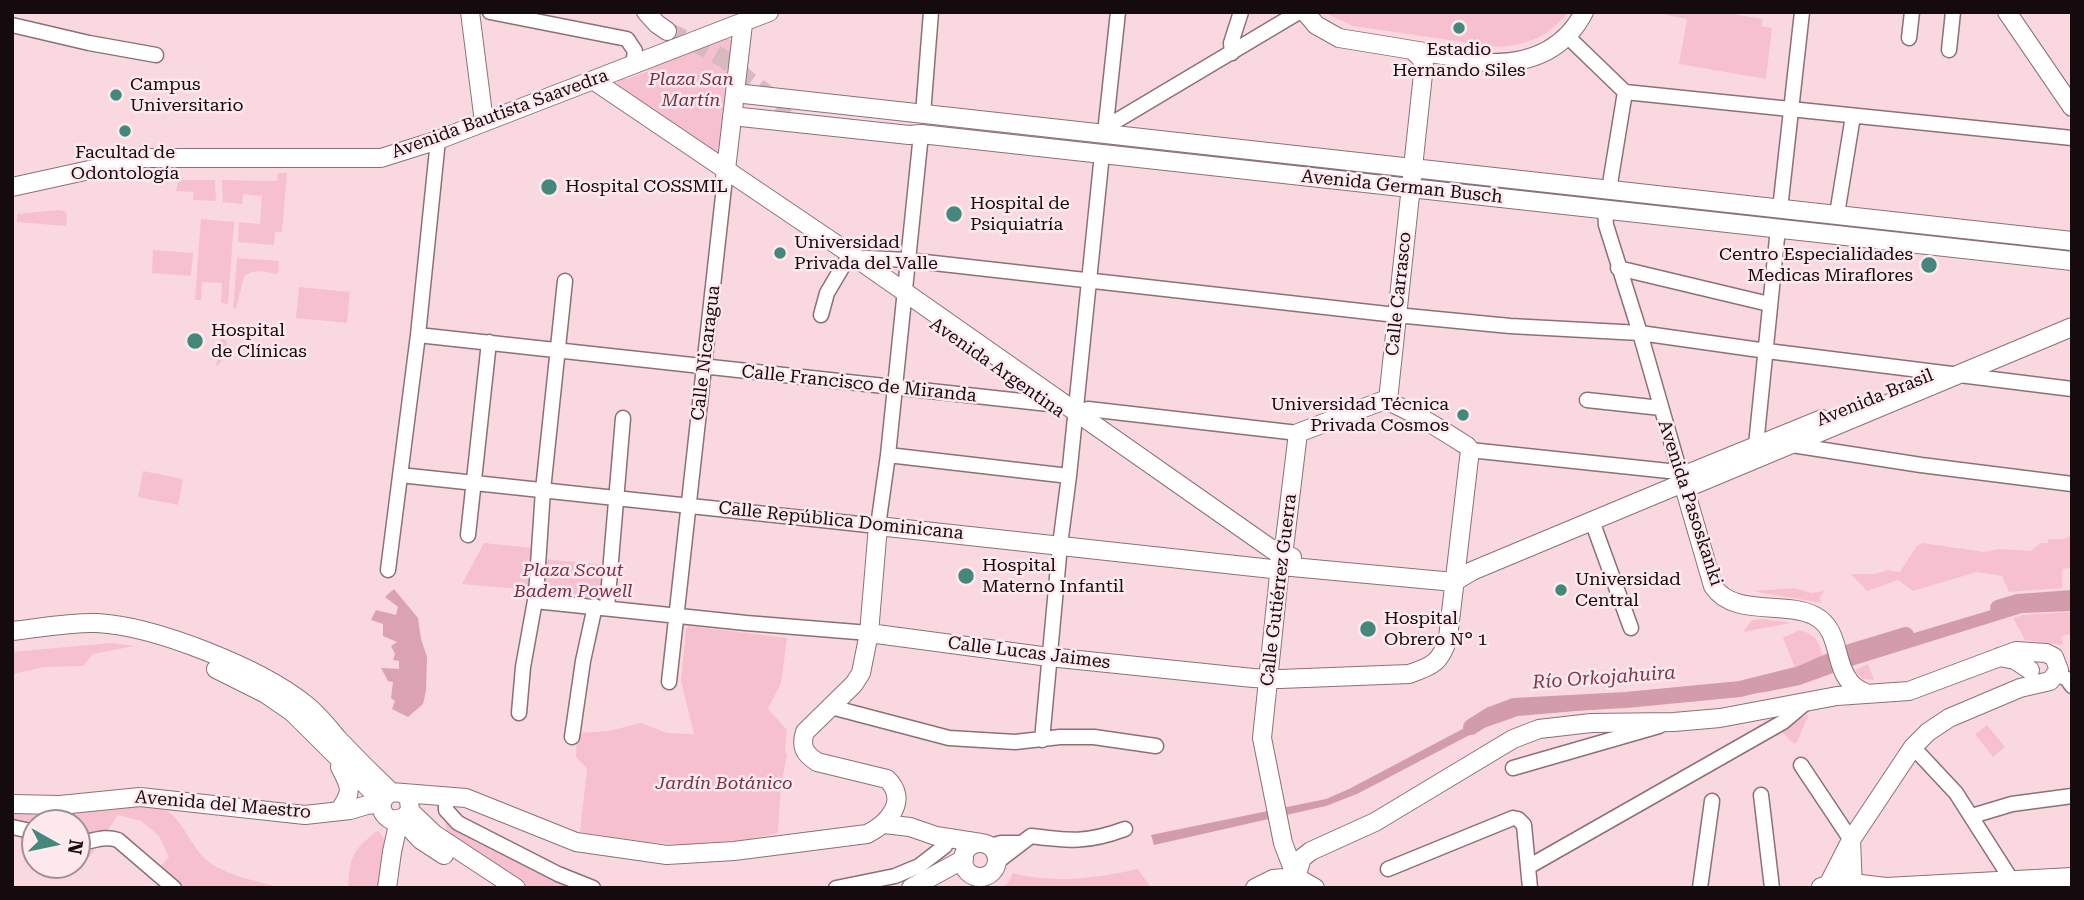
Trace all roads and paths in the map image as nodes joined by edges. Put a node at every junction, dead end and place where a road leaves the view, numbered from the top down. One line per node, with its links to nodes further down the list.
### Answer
1 (470, 12): 34 (main road)
2 (490, 12): 24 (street)
3 (646, 12): 17 (main road)
4 (931, 12): 31 (street)
5 (1118, 12): 35 (street)
6 (1241, 12): 21 (street)
7 (1298, 12): 21 (street)
8 (1305, 12): 23 (main road)
9 (1584, 12): 18 (main road)
10 (1802, 12): 29 (street)
11 (1912, 12): 19 (street)
12 (1953, 12): 20 (street)
13 (2007, 12): 28 (main road)
14 (767, 13): 15 (main road, Avenida Bautista Saavedra)
15 (743, 24): 24 (main road, Avenida Bautista Saavedra); 27 (main road, Calle Nicaragua)
16 (12, 25): 22 (street)
17 (667, 31)
18 (1567, 37): 23 (main road); 26 (street)
19 (1909, 38)
20 (1949, 50)
21 (1232, 53): 35 (street)
22 (156, 55)
23 (1418, 58): 40 (main road)
24 (633, 64): 25 (main road, Avenida Bautista Saavedra)
25 (593, 80): 34 (main road, Avenida Bautista Saavedra); 41 (main road, Avenida Argentina)
26 (1625, 92): 29 (street); 44 (street)
27 (735, 93): 31 (main road, Avenida German Busch); 32 (main road, Calle Nicaragua)
28 (2072, 107)
29 (1792, 108): 33 (street); 46 (street)
30 (791, 111): 36 (main road)
31 (923, 114): 35 (main road, Avenida German Busch); 36 (main road)
32 (732, 116): 36 (main road, Avenida German Busch); 41 (main road, Calle Nicaragua)
33 (1853, 116): 37 (street); 47 (street)
34 (484, 122): 38 (main road, Avenida Bautista Saavedra)
35 (1105, 131): 39 (main road); 40 (main road, Avenida German Busch)
36 (921, 134): 39 (main road, Avenida German Busch); 51 (street)
37 (2072, 138)
38 (438, 140): 42 (main road, Avenida Bautista Saavedra); 62 (street)
39 (1102, 154): 43 (main road, Avenida German Busch); 55 (street)
40 (1412, 168): 43 (main road, Calle Carrasco); 44 (main road, Avenida German Busch)
41 (723, 171): 50 (main road, Avenida Argentina); 67 (street, Calle Nicaragua)
42 (12, 187)
43 (1410, 188): 45 (main road, Avenida German Busch); 59 (main road, Calle Carrasco)
44 (1609, 190): 45 (main road); 46 (main road, Avenida German Busch)
45 (1605, 209): 48 (main road, Avenida German Busch); 53 (street, Avenida Pasoskanki)
46 (1780, 209): 47 (main road, Avenida German Busch); 48 (main road)
47 (1837, 214): 49 (main road, Avenida German Busch)
48 (1778, 229): 52 (main road, Avenida German Busch); 57 (street)
49 (2072, 241)
50 (851, 260): 51 (street); 56 (main road, Avenida Argentina); 58 (street)
51 (907, 260): 55 (street); 56 (street)
52 (2072, 261)
53 (1618, 268): 57 (street); 61 (street, Avenida Pasoskanki)
54 (565, 281): 64 (street)
55 (1089, 281): 59 (street); 77 (street)
56 (903, 297): 70 (street); 75 (main road, Avenida Argentina)
57 (1769, 304): 65 (street)
58 (821, 315)
59 (1396, 315): 61 (street); 73 (main road, Calle Carrasco)
60 (2071, 322): 66 (main road, Avenida Brasil)
61 (1640, 333): 65 (street); 76 (street, Avenida Pasoskanki)
62 (418, 335): 63 (street, Calle Francisco de Miranda); 84 (street)
63 (489, 342): 64 (street, Calle Francisco de Miranda); 87 (street)
64 (558, 350): 67 (street, Calle Francisco de Miranda); 89 (street)
65 (1767, 351): 68 (street); 82 (street)
66 (1988, 363): 68 (main road, Avenida Brasil); 69 (main road, Avenida Brasil); 71 (street)
67 (705, 367): 70 (street, Calle Francisco de Miranda); 91 (street, Calle Nicaragua)
68 (1938, 373): 69 (street); 72 (main road, Avenida Brasil)
69 (1959, 374): 72 (main road, Avenida Brasil)
70 (893, 387): 75 (street, Calle Francisco de Miranda); 83 (street)
71 (2072, 389)
72 (1898, 394): 80 (main road, Avenida Brasil)
73 (1388, 400): 79 (main road); 81 (main road)
74 (1587, 400): 76 (street)
75 (1051, 401): 77 (main road, Avenida Argentina)
76 (1661, 408): 86 (street, Avenida Pasoskanki)
77 (1075, 417): 79 (street); 85 (street); 96 (main road, Avenida Argentina)
78 (623, 418): 90 (street)
79 (1298, 433): 96 (main road, Calle Gutiérrez Guerra)
80 (1789, 439): 82 (main road, Avenida Brasil); 88 (street)
81 (1470, 450): 86 (street); 98 (main road)
82 (1759, 451): 86 (main road, Avenida Brasil)
83 (888, 455): 85 (street); 93 (street)
84 (400, 475): 87 (street, Calle República Dominicana); 97 (street)
85 (1069, 476): 95 (street)
86 (1680, 477): 92 (main road, Avenida Brasil); 107 (main road, Avenida Pasoskanki)
87 (473, 482): 89 (street, Calle República Dominicana); 94 (street)
88 (2072, 484)
89 (543, 490): 90 (street, Calle República Dominicana); 99 (street)
90 (616, 496): 91 (street, Calle República Dominicana); 100 (street)
91 (687, 505): 93 (street, Calle República Dominicana); 101 (street, Calle Nicaragua)
92 (1592, 521): 98 (main road, Avenida Brasil); 102 (street)
93 (878, 526): 95 (main road, Calle República Dominicana); 104 (main road)
94 (468, 535)
95 (1060, 545): 96 (main road, Calle República Dominicana); 106 (street)
96 (1282, 561): 98 (main road, Avenida Brasil); 109 (main road, Calle Gutiérrez Guerra)
97 (388, 570)
98 (1460, 575): 109 (main road, Calle Lucas Jaimes)
99 (535, 601): 100 (street, Calle Lucas Jaimes); 115 (street)
100 (601, 607): 101 (street, Calle Lucas Jaimes); 117 (street)
101 (677, 615): 104 (street, Calle Lucas Jaimes); 110 (street, Calle Nicaragua)
102 (1631, 628)
103 (12, 631): 131 (main road)
104 (869, 633): 106 (main road, Calle Lucas Jaimes); 114 (main road)
105 (12, 644): 121 (main road)
106 (1049, 657): 109 (main road, Calle Lucas Jaimes); 118 (street)
107 (1842, 666): 112 (main road, Avenida Pasoskanki); 113 (main road)
108 (2044, 670): 111 (street); 112 (main road); 120 (main road)
109 (1269, 679): 142 (main road, Calle Gutiérrez Guerra)
110 (669, 682)
111 (2072, 685)
112 (1868, 694): 113 (main road)
113 (1816, 700): 116 (main road); 147 (street)
114 (831, 706): 118 (street); 124 (main road)
115 (519, 713)
116 (1674, 722): 123 (street); 144 (main road)
117 (572, 737)
118 (1042, 740): 119 (street)
119 (1156, 746)
120 (1913, 747): 133 (street); 139 (main road)
121 (331, 752): 131 (main road); 132 (main road)
122 (1801, 765): 139 (street)
123 (1513, 768)
124 (874, 776): 130 (main road); 137 (main road)
125 (1761, 795): 168 (street)
126 (2072, 796): 133 (street)
127 (442, 797): 131 (main road, Avenida del Maestro); 137 (main road, Avenida del Maestro); 138 (main road); 160 (street)
128 (1712, 801): 167 (street)
129 (12, 804): 132 (main road, Avenida del Maestro)
130 (896, 806): 134 (main road); 135 (main road)
131 (395, 808): 132 (main road, Avenida del Maestro); 138 (main road); 143 (main road)
132 (344, 811)
133 (1972, 816): 154 (street)
134 (884, 824): 135 (main road); 137 (main road, Avenida del Maestro)
135 (910, 827): 141 (main road)
136 (1125, 829): 145 (street)
137 (849, 835)
138 (428, 837): 143 (main road); 158 (main road); 159 (main road)
139 (1851, 840): 146 (main road)
140 (91, 841): 156 (street)
141 (941, 841): 145 (main road); 149 (main road); 161 (street)
142 (1282, 842): 144 (main road); 150 (main road); 152 (main road)
143 (392, 852): 157 (main road)
144 (1311, 852): 150 (main road)
145 (990, 855): 149 (main road); 149 (main road)
146 (1847, 861): 153 (main road); 155 (main road)
147 (1528, 867): 148 (street); 166 (street)
148 (1388, 869)
149 (972, 873): 162 (main road); 163 (main road)
150 (1296, 877): 152 (main road); 165 (main road)
151 (2072, 877): 154 (main road)
152 (1273, 878): 164 (main road)
153 (1840, 885): 155 (main road)
154 (2014, 885): 155 (main road)
155 (1885, 887)
156 (174, 888)
157 (387, 888)
158 (495, 888)
159 (516, 888)
160 (593, 888)
161 (836, 888)
162 (911, 888)
163 (933, 888)
164 (1255, 888)
165 (1315, 888)
166 (1530, 888)
167 (1700, 888)
168 (1772, 888)

